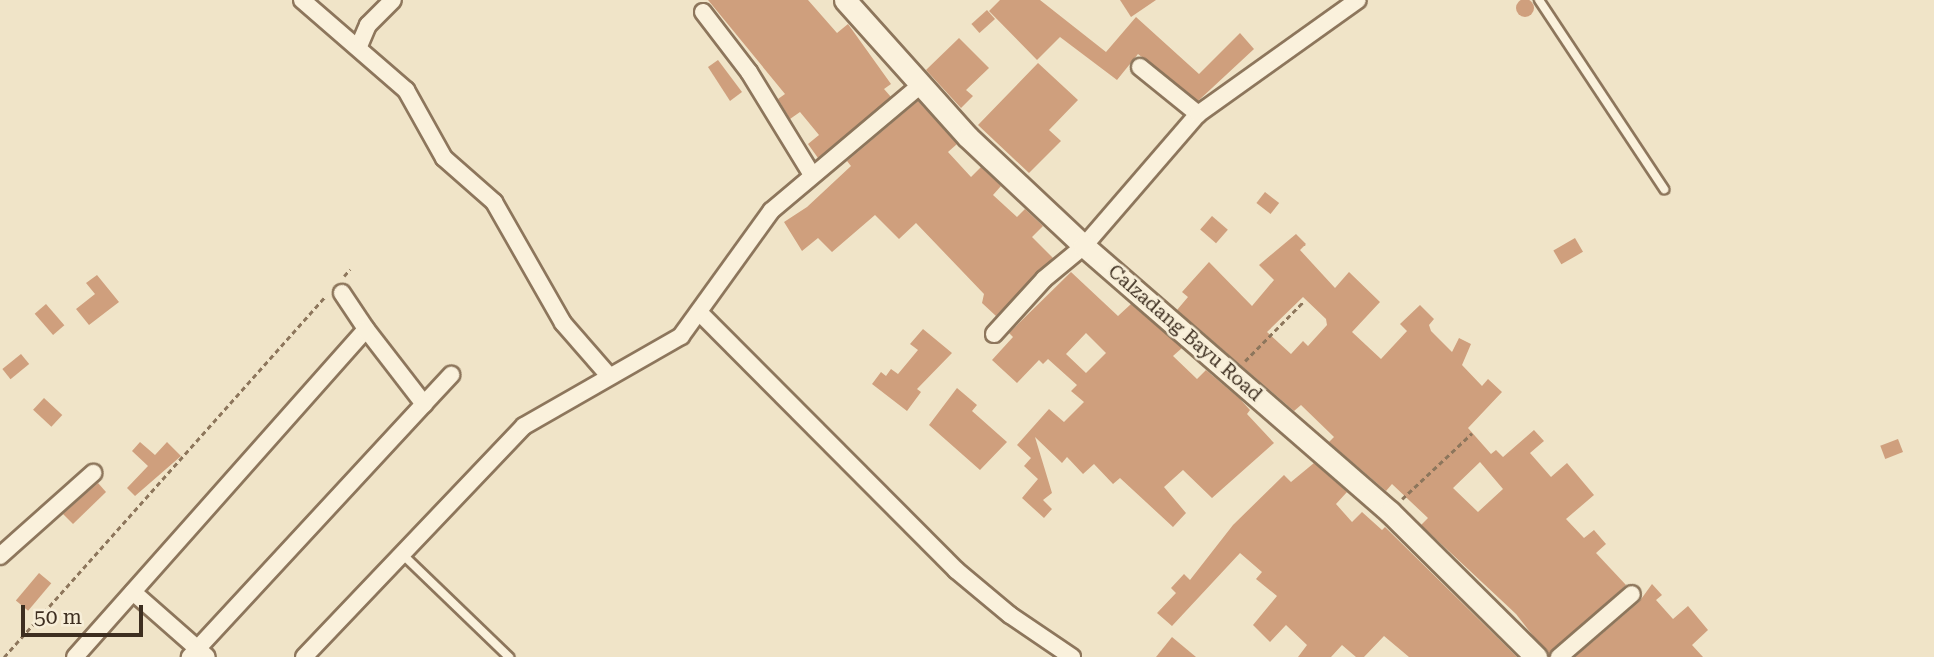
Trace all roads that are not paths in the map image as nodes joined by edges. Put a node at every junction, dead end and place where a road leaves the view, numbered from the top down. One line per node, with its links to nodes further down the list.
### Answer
1 (302, 0): 7 (street)
2 (393, 0): 7 (street)
3 (845, 0): 9 (street, Calzadang Bayu Road)
4 (1358, 0): 10 (street)
5 (1539, 0): 12 (lane)
6 (703, 12): 11 (street)
7 (359, 46): 19 (street)
8 (1140, 67): 10 (street)
9 (922, 84): 11 (street); 13 (street, Calzadang Bayu Road)
10 (1198, 114): 13 (street)
11 (811, 173): 15 (street)
12 (1664, 189)
13 (1084, 246): 17 (street); 31 (street, Calzadang Bayu Road)
14 (338, 287): 16 (street)
15 (699, 312): 19 (street); 30 (street)
16 (366, 329): 20 (street); 24 (street)
17 (994, 334)
18 (451, 375): 20 (street)
19 (609, 376): 22 (street)
20 (424, 404): 26 (street)
21 (93, 473): 23 (street)
22 (400, 551): 28 (street); 29 (lane)
23 (0, 556)
24 (133, 592): 26 (street); 27 (street)
25 (1632, 594): 32 (street)
26 (198, 654)
27 (75, 657)
28 (304, 657)
29 (509, 657)
30 (1072, 657)
31 (1536, 657)
32 (1559, 657)

